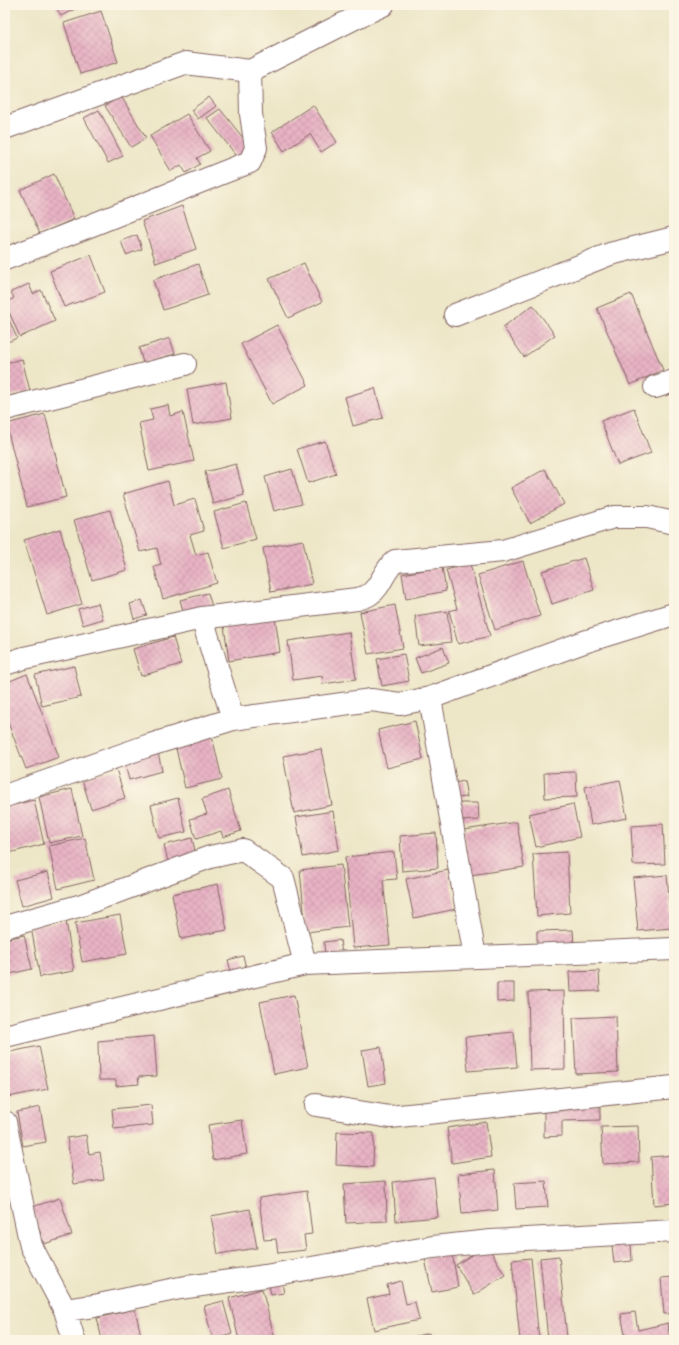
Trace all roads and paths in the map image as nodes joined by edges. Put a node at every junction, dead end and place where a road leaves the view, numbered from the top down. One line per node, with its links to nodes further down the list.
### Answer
1 (383, 5): 2 (street)
2 (250, 71): 3 (street); 5 (street)
3 (5, 128)
4 (674, 238): 6 (street)
5 (5, 259)
6 (455, 315)
7 (185, 364): 8 (street)
8 (5, 409)
9 (674, 523): 11 (street)
10 (674, 614): 13 (street)
11 (202, 618): 12 (street); 14 (street)
12 (5, 664)
13 (430, 698): 14 (street); 18 (street)
14 (233, 719): 15 (street)
15 (5, 796)
16 (5, 928): 19 (street)
17 (674, 949): 18 (street)
18 (475, 957): 19 (street)
19 (306, 964): 20 (street)
20 (5, 1036)
21 (674, 1087): 22 (street)
22 (316, 1105)
23 (5, 1122): 25 (street)
24 (674, 1231): 25 (street)
25 (65, 1310): 26 (street)
26 (74, 1340)

